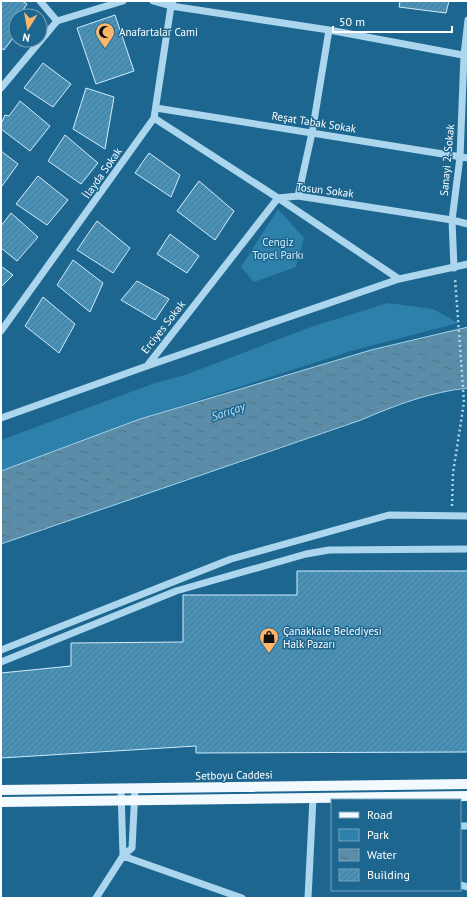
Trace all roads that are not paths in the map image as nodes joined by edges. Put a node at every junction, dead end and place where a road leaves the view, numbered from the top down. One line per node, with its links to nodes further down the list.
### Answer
1 (40, 1): 6 (street)
2 (123, 1): 6 (street)
3 (153, 1): 4 (street)
4 (172, 4): 7 (street); 10 (street, İlayda Sokak)
5 (468, 20): 8 (street, Sanayi 2. Sokak)
6 (57, 21): 9 (street)
7 (329, 30): 8 (street); 12 (street)
8 (466, 55): 13 (street, Sanayi 2. Sokak)
9 (1, 88)
10 (156, 108): 11 (street, İlayda Sokak); 12 (street, Reşat Tabak Sokak)
11 (154, 118): 15 (street); 21 (street, İlayda Sokak)
12 (312, 133): 13 (street, Reşat Tabak Sokak); 14 (street)
13 (464, 157): 16 (street, Sanayi 2. Sokak)
14 (298, 196): 15 (street, Tosun Sokak); 16 (street, Tosun Sokak)
15 (278, 198): 20 (street); 22 (street, Erciyes Sokak)
16 (452, 220): 17 (street, Tosun Sokak); 19 (street, Sanayi 2. Sokak)
17 (468, 224)
18 (468, 264): 19 (street)
19 (454, 268): 20 (street)
20 (399, 279): 22 (street)
21 (1, 331)
22 (147, 366): 23 (street, Erciyes Sokak)
23 (1, 418)
24 (468, 516): 26 (street)
25 (468, 549): 27 (street)
26 (1, 650)
27 (1, 662)
28 (408, 784): 29 (main road, Setboyu Caddesi); 30 (main road, Setboyu Caddesi); 35 (street)
29 (468, 784)
30 (136, 789): 32 (main road, Setboyu Caddesi); 37 (street)
31 (1, 790): 32 (main road, Setboyu Caddesi)
32 (121, 790): 36 (street)
33 (468, 796): 35 (main road)
34 (313, 798): 35 (main road); 37 (main road); 42 (street)
35 (408, 798)
36 (122, 801): 37 (main road); 38 (main road); 39 (street)
37 (135, 801): 39 (street)
38 (1, 802)
39 (124, 856): 40 (street); 41 (street)
40 (96, 898)
41 (242, 898)
42 (308, 898)

